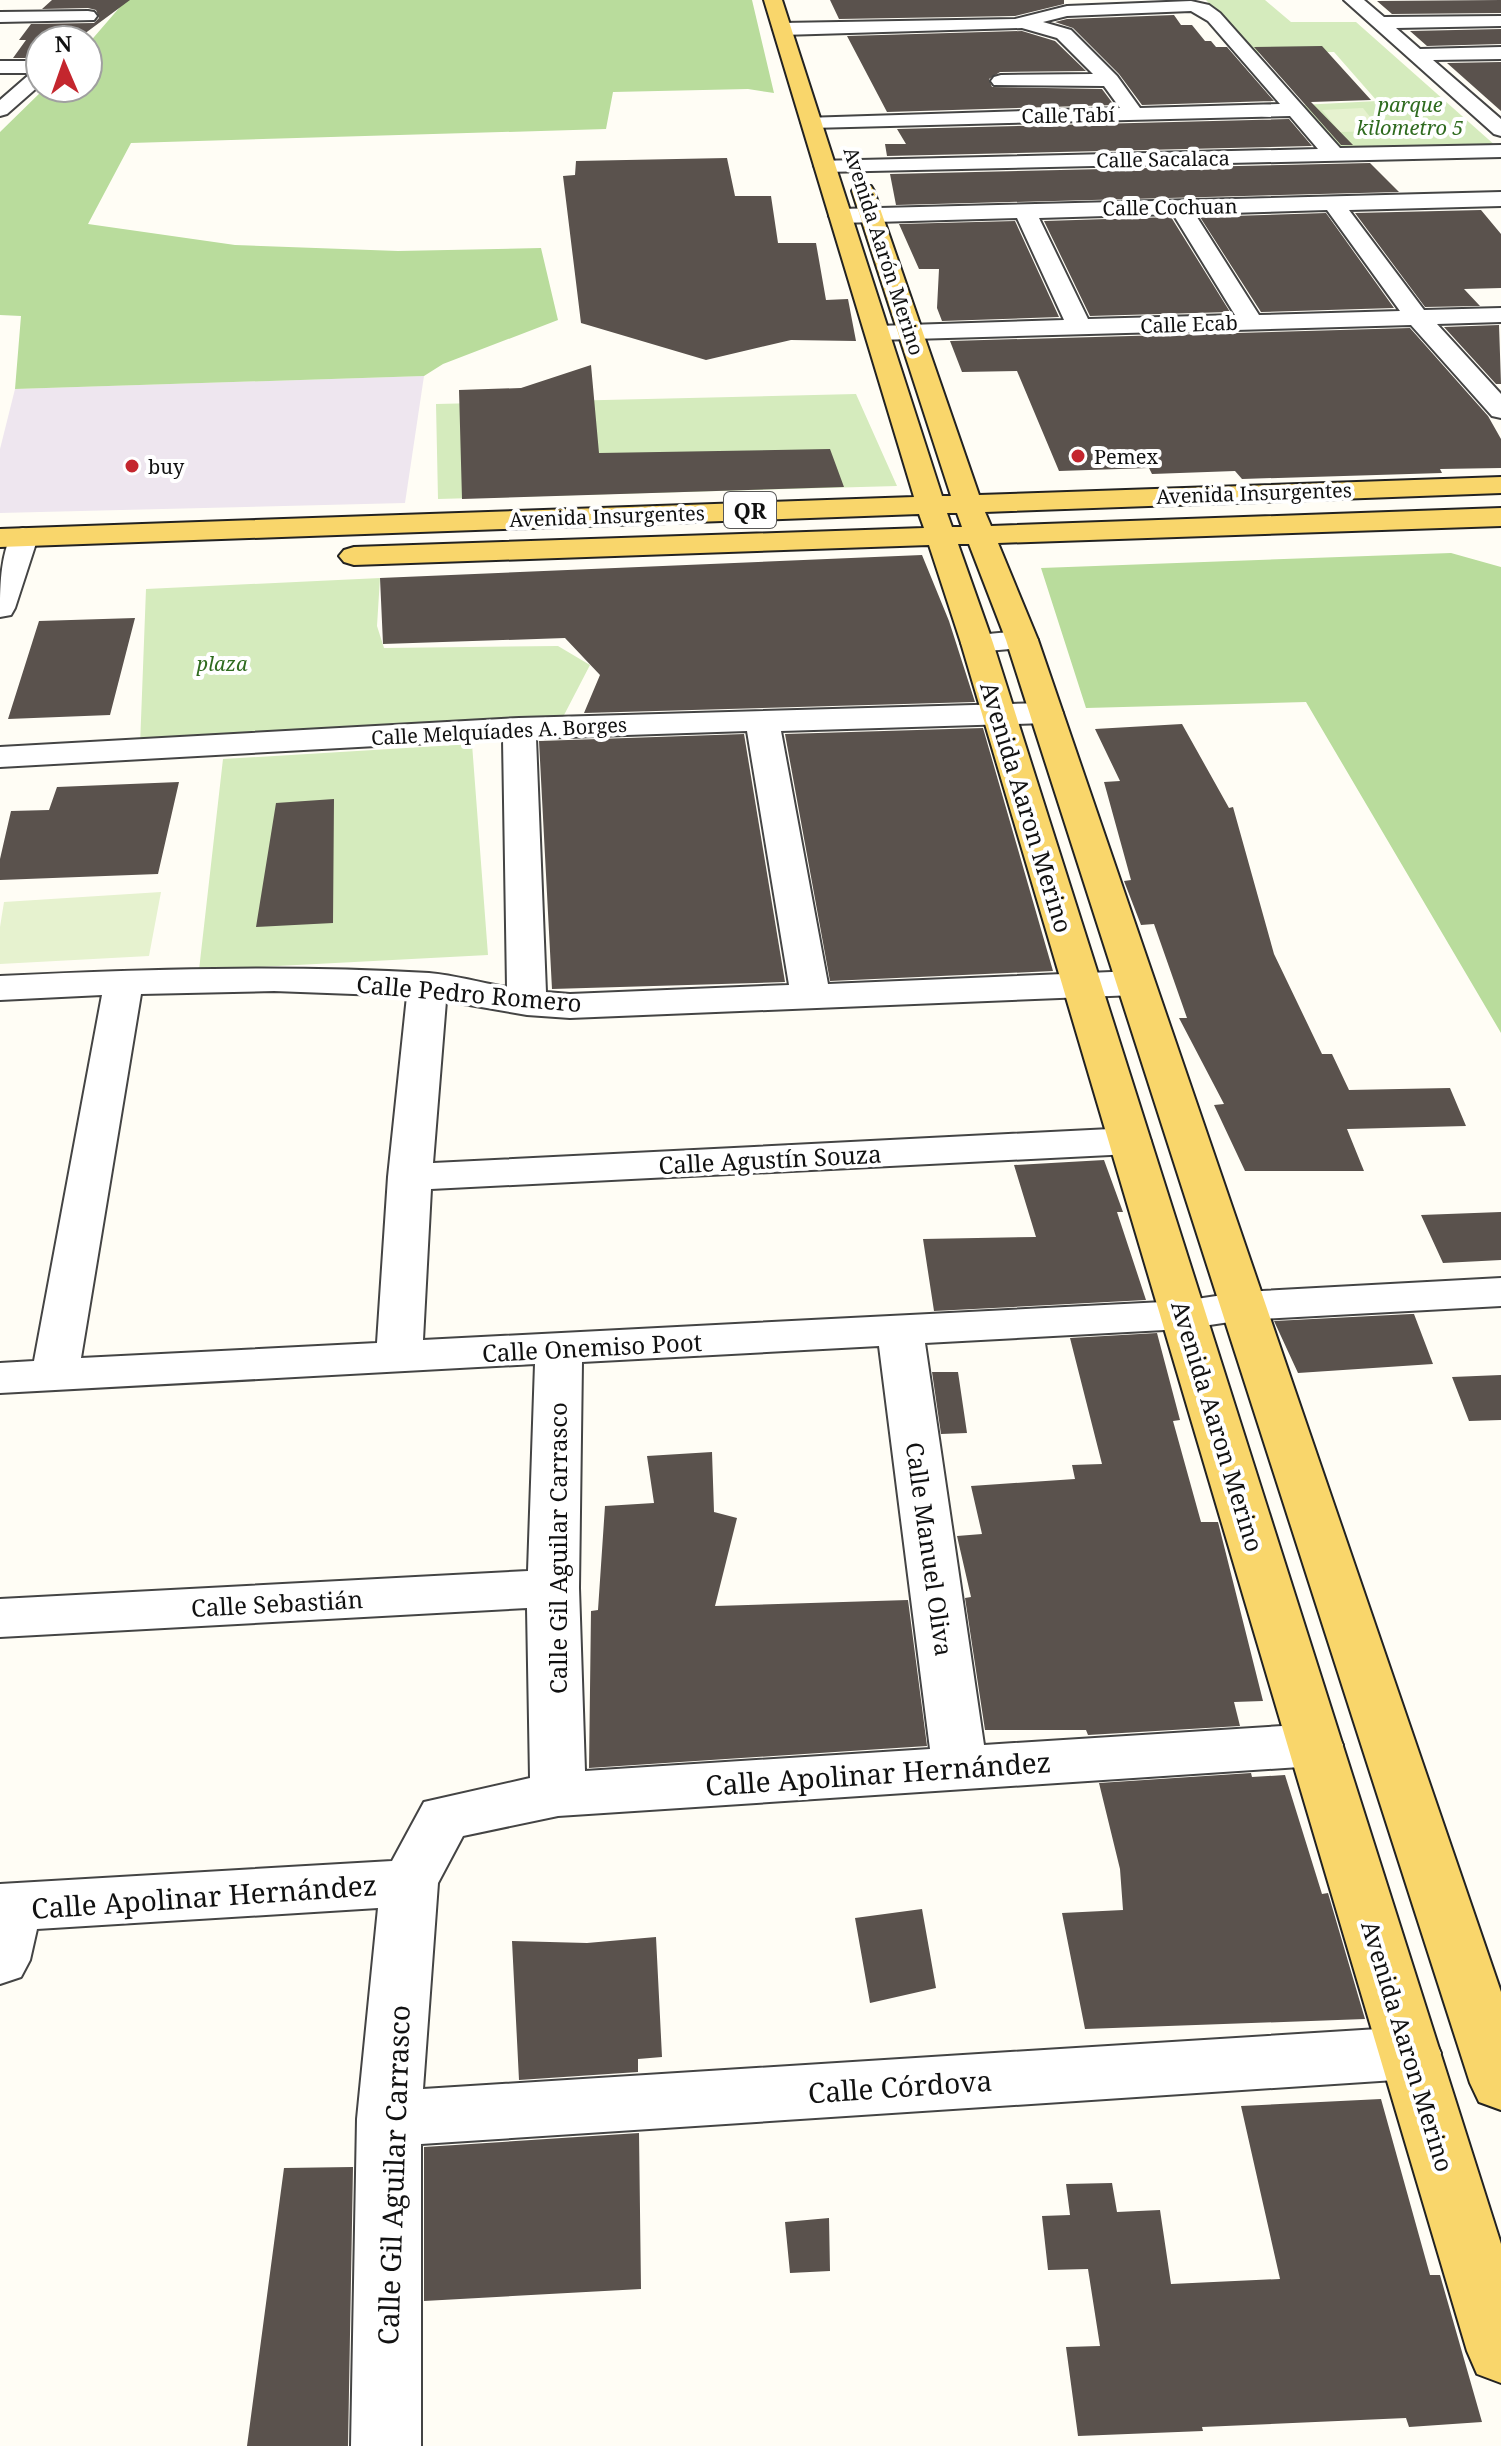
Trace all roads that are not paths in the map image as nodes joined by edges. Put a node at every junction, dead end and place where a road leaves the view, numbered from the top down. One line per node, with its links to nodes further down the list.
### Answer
1 (773, 0): 10 (main road, Avenida Aarón Merino)
2 (800, 0): 9 (main road)
3 (1353, 0): 8 (street)
4 (88, 16): 5 (street)
5 (0, 17)
6 (1501, 21): 8 (street)
7 (1025, 23): 9 (street); 16 (street); 23 (street)
8 (1379, 23): 13 (street)
9 (810, 28): 10 (street); 12 (main road)
10 (782, 29): 26 (main road, Avenida Aarón Merino)
11 (1501, 53): 13 (street)
12 (819, 54)
13 (1415, 55): 20 (street)
14 (0, 67): 15 (street)
15 (24, 67)
16 (1110, 80): 17 (street); 24 (street)
17 (1001, 81)
18 (1485, 88): 20 (street)
19 (24, 89): 22 (street)
20 (1454, 89): 27 (street)
21 (832, 95): 25 (main road, Avenida Aarón Merino)
22 (0, 110)
23 (1296, 110): 24 (street, Calle Tabí); 30 (street)
24 (1134, 114): 25 (street, Calle Tabí)
25 (841, 121): 26 (street, Calle Tabí); 32 (main road, Avenida Aarón Merino)
26 (811, 122): 31 (main road, Avenida Aarón Merino)
27 (1498, 125)
28 (1501, 151): 29 (street, Calle Sacalaca)
29 (1370, 154): 30 (street, Calle Sacalaca); 33 (street)
30 (1335, 155): 32 (street, Calle Sacalaca)
31 (825, 166): 32 (street, Calle Sacalaca); 39 (main road, Avenida Aarón Merino)
32 (856, 166): 38 (main road, Avenida Aarón Merino)
33 (1416, 201): 34 (street, Calle Cochuan); 35 (street, Calle Cochuan)
34 (1333, 203): 36 (street, Calle Cochuan); 41 (street)
35 (1498, 203)
36 (1180, 207): 37 (street, Calle Cochuan); 42 (street)
37 (1024, 210): 38 (street, Calle Cochuan); 43 (street)
38 (872, 215): 39 (street, Calle Cochuan); 45 (main road, Avenida Aarón Merino)
39 (840, 216): 44 (main road, Avenida Aarón Merino)
40 (1501, 315): 41 (street, Calle Ecab)
41 (1417, 317): 42 (street, Calle Ecab); 46 (street)
42 (1251, 321): 43 (street, Calle Ecab)
43 (1079, 327): 45 (street, Calle Ecab)
44 (877, 333): 45 (street, Calle Ecab); 53 (main road, Avenida Aarón Merino)
45 (911, 333): 53 (main road, Avenida Aarón Merino)
46 (1501, 410)
47 (1501, 485): 48 (main road, Avenida Insurgentes / QR)
48 (1335, 490): 49 (main road, Avenida Insurgentes / QR); 52 (main road)
49 (1295, 492): 50 (main road, Avenida Insurgentes / QR); 55 (main road)
50 (1203, 495): 53 (main road, Avenida Insurgentes / QR); 56 (main road)
51 (1501, 517): 52 (main road, Avenida Insurgentes / QR)
52 (1438, 519): 54 (main road, Avenida Insurgentes / QR); 58 (main road)
53 (956, 520): 56 (main road, Avenida Insurgentes / QR); 57 (main road, Avenida Insurgentes / QR); 59 (main road, Avenida Insurgentes / QR); 63 (main road, Avenida Aaron Merino)
54 (1403, 521): 55 (main road, Avenida Insurgentes / QR); 58 (main road)
55 (1307, 524): 56 (main road, Avenida Insurgentes / QR)
56 (1225, 527)
57 (11, 538): 61 (street)
58 (1494, 538)
59 (329, 556)
60 (45, 565): 61 (main road)
61 (7, 566): 62 (street)
62 (0, 608)
63 (999, 642): 64 (main road, Avenida Aaron Merino); 65 (main road, Avenida Aaron Merino)
64 (1046, 713): 65 (street, Calle Melquíades A. Borges); 70 (main road, Avenida Aaron Merino)
65 (999, 714): 66 (street, Calle Melquíades A. Borges); 71 (main road, Avenida Aaron Merino)
66 (762, 720): 67 (street, Calle Melquíades A. Borges); 74 (street)
67 (519, 728): 68 (street, Calle Melquíades A. Borges); 75 (street)
68 (0, 757)
69 (124, 982): 72 (street, Calle Pedro Romero); 73 (street, Calle Pedro Romero); 84 (street)
70 (1135, 983): 71 (street, Calle Pedro Romero); 79 (main road, Avenida Aaron Merino)
71 (1082, 984): 74 (street, Calle Pedro Romero); 76 (main road, Avenida Aaron Merino)
72 (428, 985): 75 (street, Calle Pedro Romero); 77 (street)
73 (0, 988)
74 (810, 994): 75 (street, Calle Pedro Romero)
75 (527, 1003)
76 (1130, 1141): 77 (street, Calle Agustín Souza); 80 (main road, Avenida Aaron Merino)
77 (410, 1177): 83 (street)
78 (1501, 1292): 79 (street, Calle Onemiso Poot)
79 (1243, 1306): 80 (street, Calle Onemiso Poot); 95 (main road, Avenida Aaron Merino)
80 (1183, 1315): 81 (street, Calle Onemiso Poot); 88 (main road, Avenida Aaron Merino)
81 (900, 1330): 82 (street, Calle Onemiso Poot); 89 (street, Calle Manuel Oliva)
82 (559, 1349): 83 (street, Calle Onemiso Poot); 86 (street, Calle Gil Aguilar Carrasco)
83 (399, 1358): 84 (street, Calle Onemiso Poot)
84 (55, 1374): 85 (street, Calle Onemiso Poot)
85 (0, 1378)
86 (553, 1588): 87 (street, Calle Sebastián); 90 (street, Calle Gil Aguilar Carrasco)
87 (0, 1618)
88 (1315, 1745): 89 (street, Calle Apolinar Hernández); 94 (main road, Avenida Aaron Merino)
89 (960, 1768): 90 (street, Calle Apolinar Hernández)
90 (558, 1794): 91 (street, Calle Apolinar Hernández)
91 (444, 1818): 92 (street, Calle Gil Aguilar Carrasco)
92 (409, 1883): 93 (street, Calle Apolinar Hernández); 96 (street, Calle Gil Aguilar Carrasco)
93 (4, 1925)
94 (1410, 2053): 96 (street, Calle Córdova); 97 (main road, Avenida Aaron Merino)
95 (1501, 2083)
96 (389, 2119): 98 (street, Calle Gil Aguilar Carrasco)
97 (1501, 2351)
98 (386, 2446)

